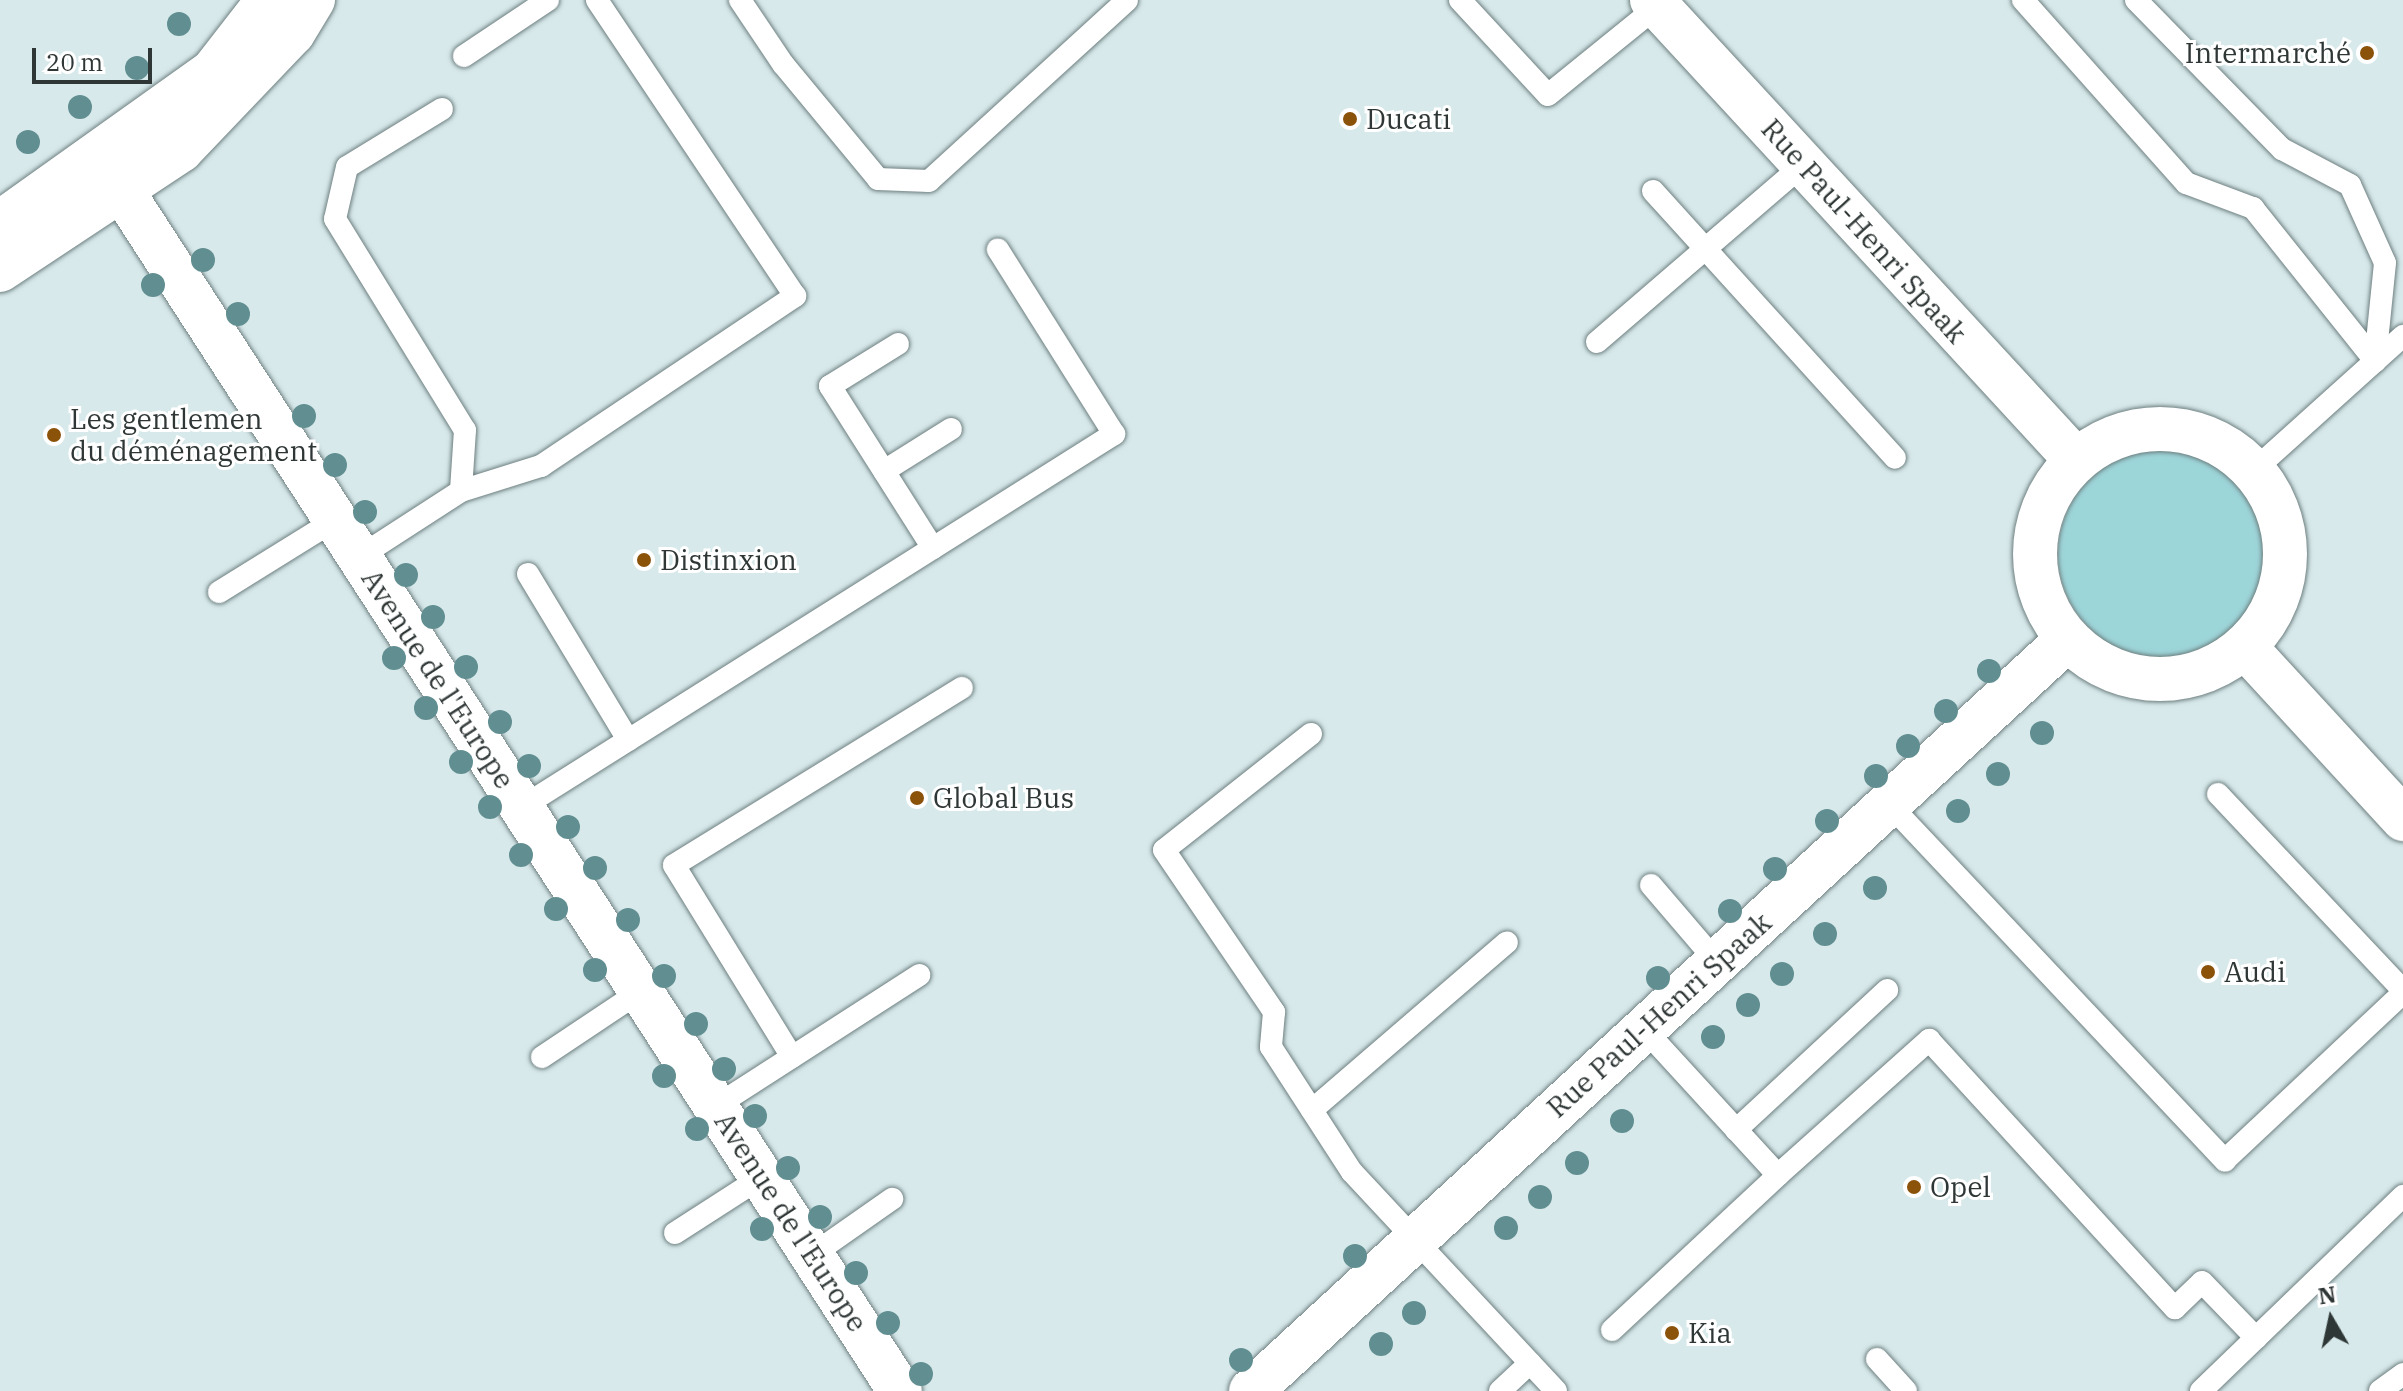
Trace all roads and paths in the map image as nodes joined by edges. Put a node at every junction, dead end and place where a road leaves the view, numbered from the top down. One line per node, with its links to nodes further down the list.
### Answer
1 (268, 0): 17 (street)
2 (291, 0): 16 (street)
3 (313, 0): 16 (street)
4 (548, 0): 12 (lane)
5 (597, 0): 30 (lane)
6 (740, 0): 7 (lane)
7 (1127, 0)
8 (1460, 0): 11 (lane)
9 (2023, 0): 24 (lane)
10 (2136, 0): 24 (lane)
11 (1655, 3): 14 (street, Rue Paul-Henri Spaak)
12 (464, 56)
13 (442, 109): 30 (lane)
14 (1804, 164): 18 (lane); 27 (street, Rue Paul-Henri Spaak)
15 (1653, 191): 18 (lane)
16 (123, 193): 20 (street); 31 (street, Avenue de l'Europe)
17 (0, 223)
18 (1705, 249): 22 (lane); 26 (lane)
19 (998, 250): 32 (lane)
20 (0, 270)
21 (2403, 336): 24 (lane)
22 (1597, 342)
23 (898, 344): 28 (lane)
24 (2375, 361): 29 (lane)
25 (951, 429): 28 (lane)
26 (1895, 458)
27 (2076, 460): 29 (street); 36 (street)
28 (884, 471): 32 (lane)
29 (2253, 471): 37 (street)
30 (461, 491): 33 (lane)
31 (335, 520): 33 (street, Avenue de l'Europe); 35 (lane)
32 (933, 548): 40 (lane)
33 (359, 557): 43 (street, Avenue de l'Europe)
34 (528, 574): 40 (lane)
35 (219, 592)
36 (2068, 639): 37 (street); 42 (street, Rue Paul-Henri Spaak)
37 (2245, 647): 44 (street)
38 (962, 688): 54 (lane)
39 (1311, 734): 56 (lane)
40 (628, 740): 43 (lane)
41 (2218, 794): 51 (lane)
42 (1889, 804): 47 (street, Rue Paul-Henri Spaak); 51 (lane)
43 (522, 807): 50 (street, Avenue de l'Europe)
44 (2403, 819)
45 (1651, 885): 47 (lane)
46 (1507, 942): 56 (lane)
47 (1717, 962): 52 (street, Rue Paul-Henri Spaak)
48 (919, 975): 54 (lane)
49 (1887, 990): 57 (lane)
50 (641, 991): 53 (lane); 55 (street, Avenue de l'Europe)
51 (2403, 992)
52 (1644, 1029): 57 (lane); 63 (street, Rue Paul-Henri Spaak)
53 (542, 1057)
54 (792, 1057): 55 (lane)
55 (716, 1106): 59 (street, Avenue de l'Europe)
56 (1312, 1110): 63 (lane)
57 (1736, 1130): 58 (lane)
58 (1778, 1175): 65 (lane); 66 (lane)
59 (762, 1177): 62 (lane); 64 (street, Avenue de l'Europe)
60 (2403, 1196): 66 (lane)
61 (892, 1199): 64 (lane)
62 (675, 1233)
63 (1415, 1239): 68 (lane); 71 (street, Rue Paul-Henri Spaak)
64 (812, 1255): 70 (street, Avenue de l'Europe)
65 (1612, 1330)
66 (2256, 1338): 75 (lane)
67 (1877, 1359): 74 (lane)
68 (1530, 1363): 72 (lane); 73 (lane)
69 (2403, 1374): 76 (lane)
70 (900, 1391)
71 (1251, 1391)
72 (1500, 1391)
73 (1556, 1391)
74 (1906, 1391)
75 (2201, 1391)
76 (2380, 1391)

